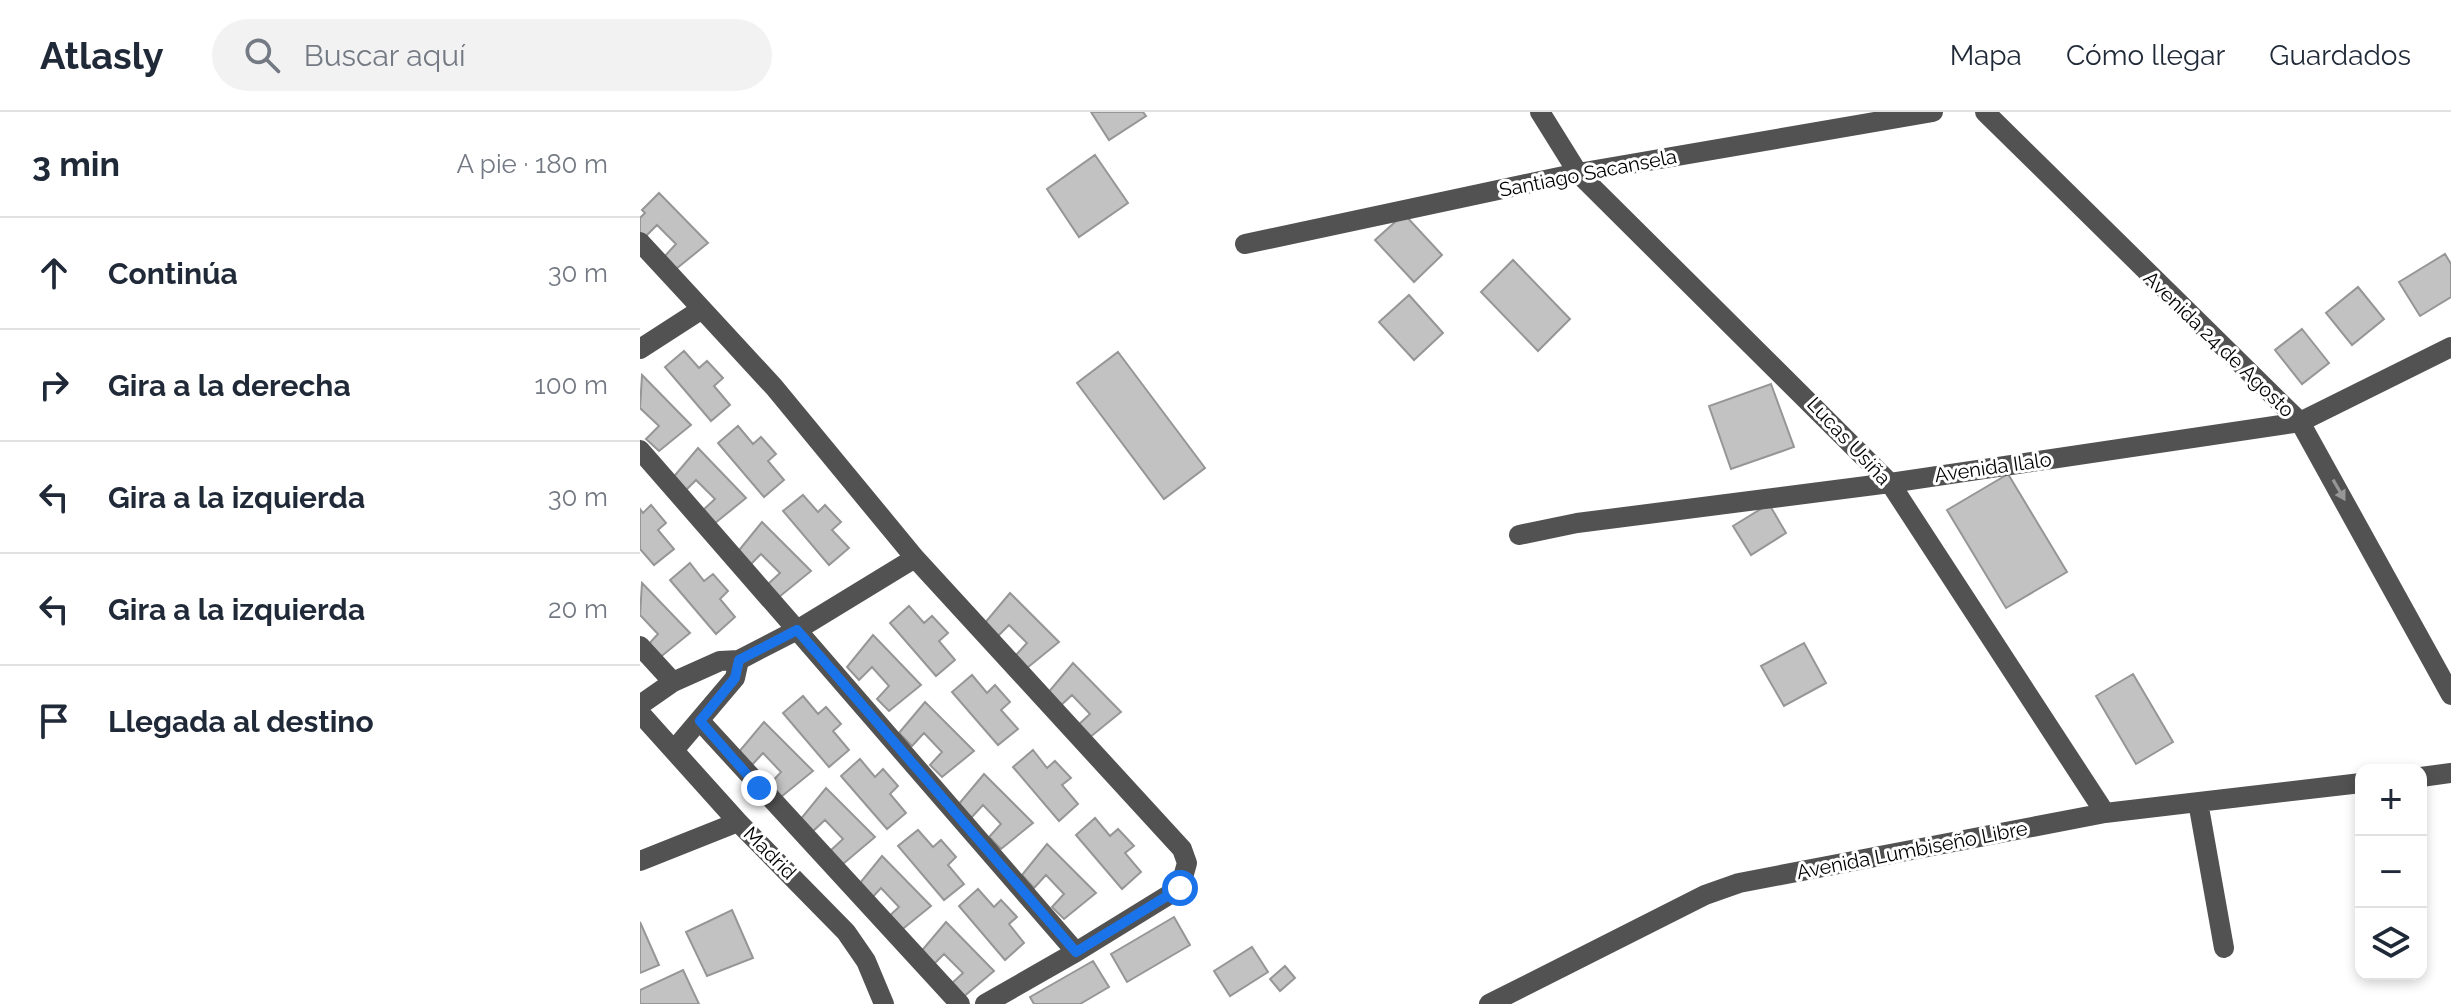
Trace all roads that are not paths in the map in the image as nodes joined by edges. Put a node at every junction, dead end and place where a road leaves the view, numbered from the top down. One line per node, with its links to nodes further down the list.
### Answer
1 (1540, 112): 4 (street, Lucas Usiña)
2 (1933, 112): 4 (street, Santiago Sacansela)
3 (1985, 112): 10 (street, Avenida 24 de Agosto)
4 (1578, 173): 6 (street, Santiago Sacansela); 12 (street, Lucas Usiña)
5 (640, 242): 7 (street)
6 (1245, 244)
7 (702, 309): 9 (street); 14 (street)
8 (2451, 347): 10 (street, Avenida Ilalo)
9 (640, 349)
10 (2300, 422): 12 (street, Avenida Ilalo); 19 (street, Avenida 24 de Agosto, one-way to 19)
11 (640, 450): 15 (street)
12 (1890, 483): 13 (street, Avenida Ilalo); 28 (street, Lucas Usiña)
13 (1519, 535)
14 (915, 558): 15 (street); 32 (street)
15 (797, 630): 17 (street); 32 (street)
16 (640, 646): 18 (street)
17 (739, 660): 18 (street); 22 (street)
18 (673, 682): 20 (street)
19 (2451, 695)
20 (640, 705)
21 (640, 713): 23 (street, Madrid)
22 (700, 721): 23 (street); 34 (street)
23 (674, 750): 29 (street, Madrid)
24 (2451, 773): 25 (street)
25 (2427, 776)
26 (2355, 784): 27 (street, Avenida Lumbiseño Libre)
27 (2198, 802): 28 (street, Avenida Lumbiseño Libre); 31 (street)
28 (2105, 813): 36 (street, Avenida Lumbiseño Libre)
29 (738, 822): 30 (street); 33 (street, Madrid)
30 (640, 861)
31 (2224, 948)
32 (1076, 952): 35 (street)
33 (884, 1004)
34 (960, 1004)
35 (985, 1004)
36 (1489, 1004)

